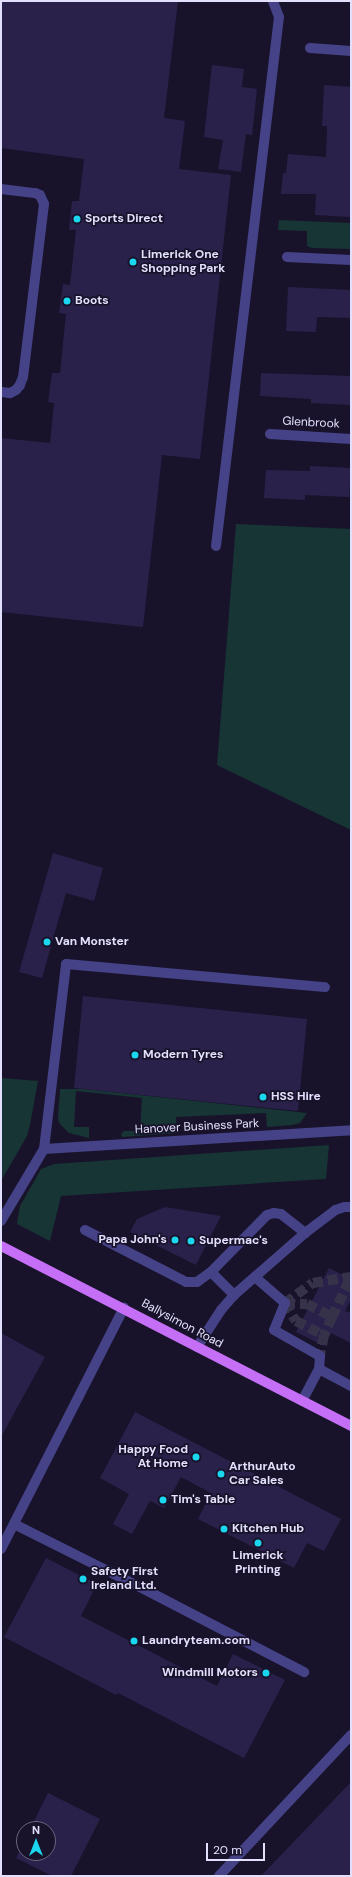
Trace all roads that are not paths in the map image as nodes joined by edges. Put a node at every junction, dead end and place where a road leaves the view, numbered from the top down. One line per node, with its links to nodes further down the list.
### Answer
1 (273, 1): 10 (street)
2 (310, 48): 3 (street)
3 (351, 51)
4 (1, 189): 7 (street)
5 (287, 257): 6 (street)
6 (351, 260)
7 (1, 392)
8 (270, 434): 9 (street, Glenbrook)
9 (351, 439)
10 (216, 546)
11 (325, 987): 13 (street)
12 (351, 1130): 13 (street, Hanover Business Park)
13 (44, 1149): 15 (street)
14 (351, 1207): 17 (street)
15 (1, 1221)
16 (85, 1230): 19 (street)
17 (305, 1232): 19 (street); 20 (street)
18 (1, 1246): 22 (main road, Ballysimon Road)
19 (211, 1272): 21 (street)
20 (255, 1277): 21 (street); 24 (street)
21 (234, 1295): 23 (street)
22 (124, 1308): 23 (main road, Ballysimon Road); 28 (street)
23 (197, 1347): 26 (main road, Ballysimon Road)
24 (319, 1369): 25 (street); 26 (street)
25 (351, 1386)
26 (302, 1401): 27 (main road, Ballysimon Road)
27 (351, 1426)
28 (14, 1524): 29 (street); 30 (street)
29 (1, 1548)
30 (304, 1672)
31 (351, 1735): 32 (street)
32 (219, 1876)

